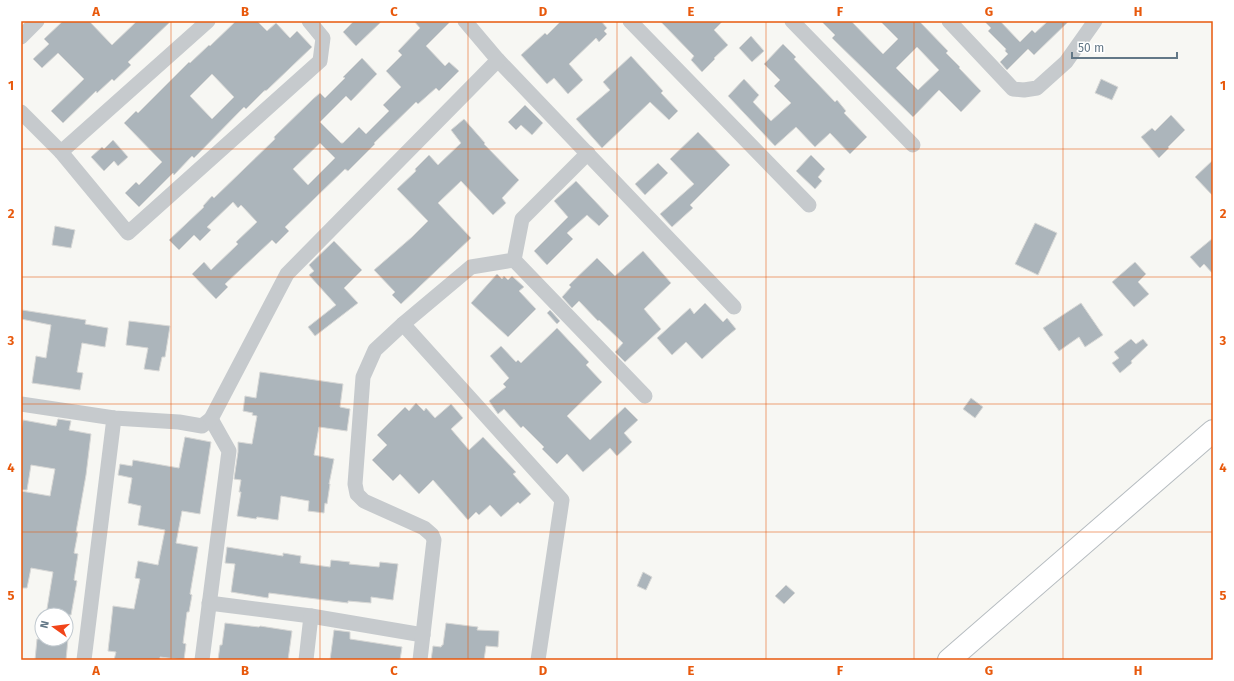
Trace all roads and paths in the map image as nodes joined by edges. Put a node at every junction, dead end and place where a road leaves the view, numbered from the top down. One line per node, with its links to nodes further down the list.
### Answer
1 (37, 21): 9 (street)
2 (208, 21): 13 (street)
3 (308, 21): 13 (street)
4 (464, 21): 10 (street)
5 (630, 21): 15 (street)
6 (792, 21): 12 (street)
7 (949, 21): 8 (street)
8 (1095, 21)
9 (21, 37)
10 (498, 60): 14 (street); 22 (street)
11 (21, 112): 13 (street)
12 (913, 145)
13 (61, 152)
14 (588, 153): 16 (street); 17 (street)
15 (809, 205)
16 (514, 260): 18 (street); 19 (street)
17 (734, 307)
18 (403, 324): 26 (street); 31 (street)
19 (645, 396)
20 (21, 404): 21 (street)
21 (114, 418): 22 (street); 27 (street)
22 (211, 419): 24 (street)
23 (1213, 431): 32 (main road)
24 (209, 604): 25 (street); 28 (street)
25 (311, 616): 26 (street); 29 (street)
26 (423, 635): 30 (street)
27 (84, 660)
28 (202, 660)
29 (306, 660)
30 (420, 660)
31 (538, 660)
32 (949, 660)

